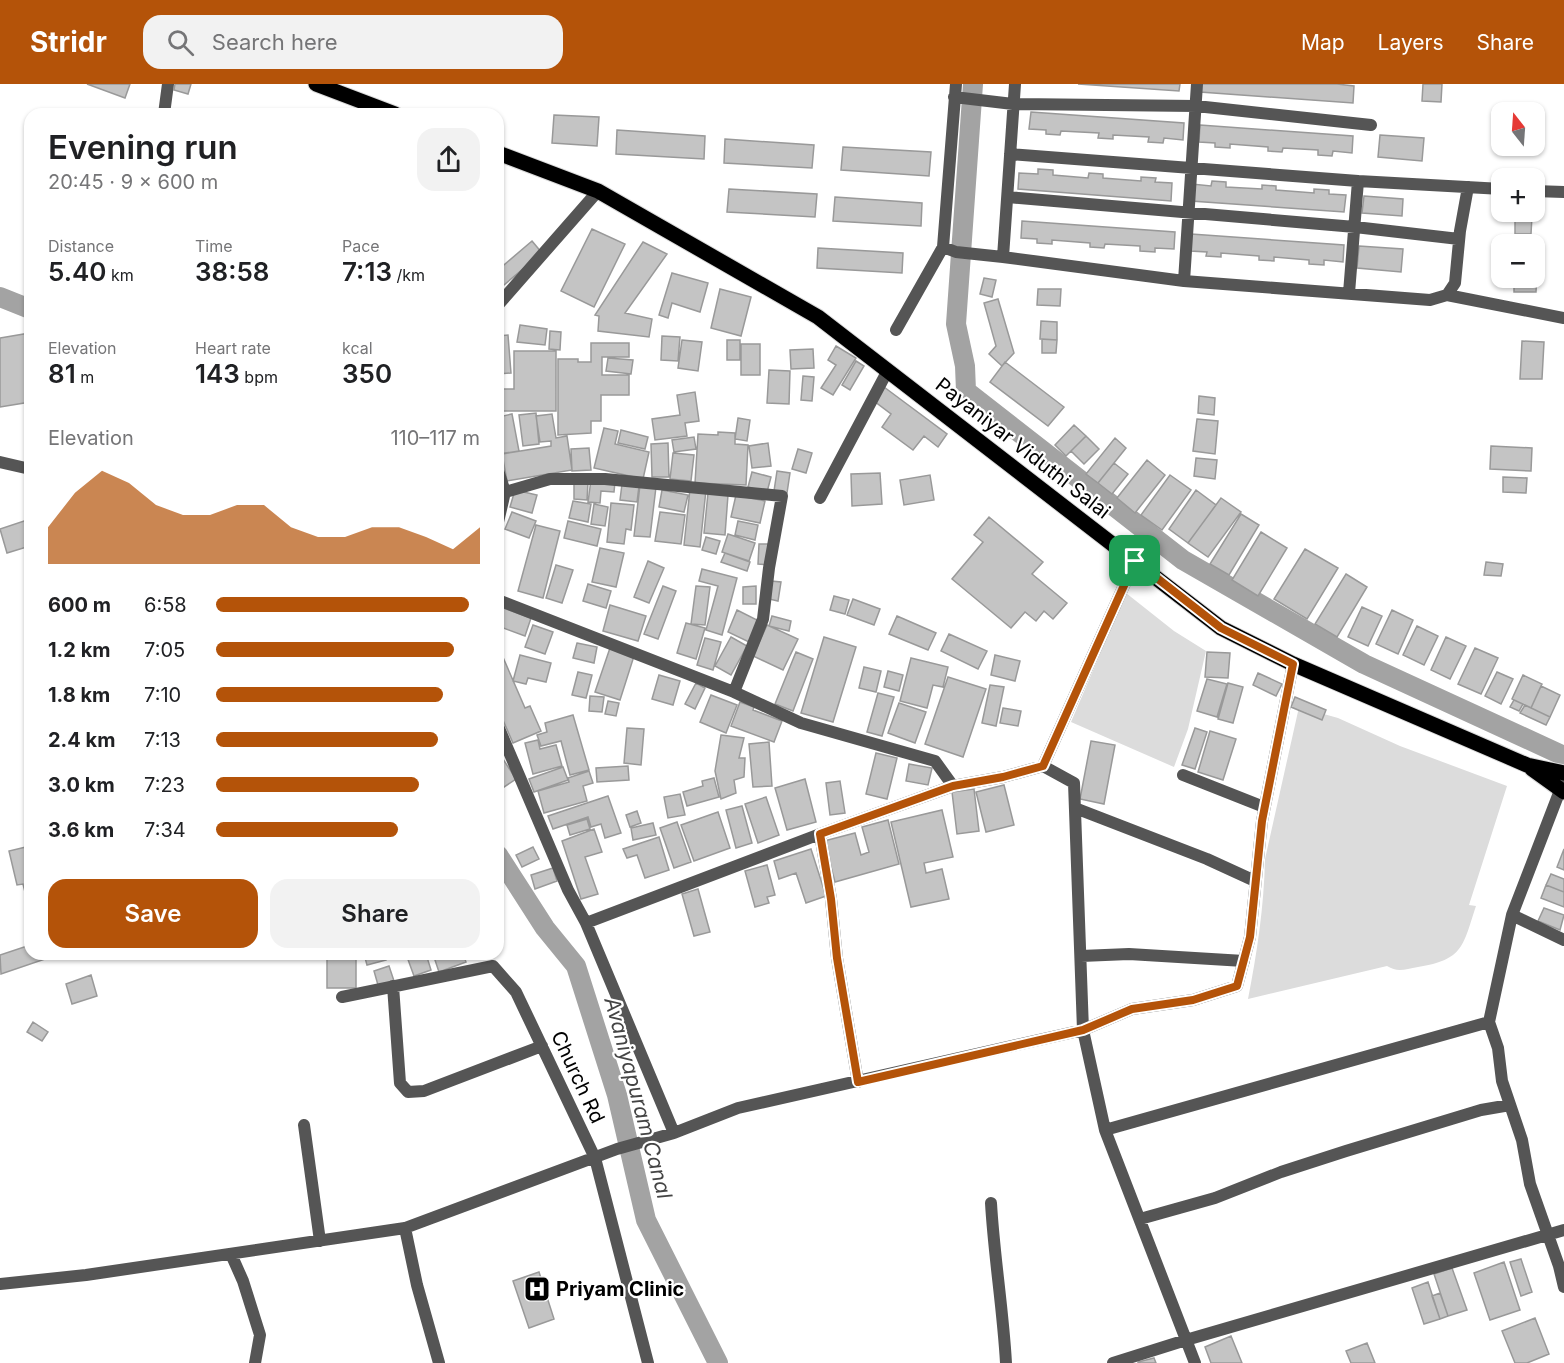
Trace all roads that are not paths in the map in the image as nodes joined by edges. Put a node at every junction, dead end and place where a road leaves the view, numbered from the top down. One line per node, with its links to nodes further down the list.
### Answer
1 (168, 84): 8 (street)
2 (316, 84): 9 (main road)
3 (1015, 84): 6 (street)
4 (1197, 84): 7 (street)
5 (959, 93): 6 (street); 24 (street)
6 (1008, 104): 7 (street); 11 (street)
7 (1196, 106): 10 (street); 13 (street)
8 (165, 108)
9 (379, 108)
10 (1371, 125)
11 (1010, 154): 13 (street); 20 (street)
12 (504, 155): 17 (main road, Payaniyar Viduthi Salai)
13 (1192, 168): 14 (street); 21 (street)
14 (1358, 181): 15 (street); 22 (street)
15 (1468, 187): 16 (street); 23 (street)
16 (1491, 188)
17 (598, 191): 29 (street); 32 (main road, Payaniyar Viduthi Salai)
18 (1545, 191): 19 (street)
19 (1564, 192)
20 (1008, 197): 21 (street); 25 (street)
21 (1188, 212): 22 (street); 26 (street)
22 (1354, 227): 23 (street); 27 (street)
23 (1459, 239): 28 (street)
24 (943, 247): 25 (street); 31 (street)
25 (1003, 257): 26 (street)
26 (1184, 280): 27 (street)
27 (1349, 294): 28 (street)
28 (1447, 295): 30 (street)
29 (504, 298)
30 (1564, 318)
31 (896, 330)
32 (888, 370): 38 (street); 39 (main road, Payaniyar Viduthi Salai)
33 (0, 462): 34 (street)
34 (24, 468)
35 (504, 489): 36 (street)
36 (505, 492): 37 (street); 42 (street)
37 (504, 496)
38 (820, 498)
39 (1135, 561): 41 (main road, Payaniyar Viduthi Salai); 45 (street)
40 (504, 602): 42 (street)
41 (1293, 664): 44 (main road, Payaniyar Viduthi Salai); 50 (street)
42 (734, 692): 48 (street)
43 (504, 740): 55 (street)
44 (1527, 765): 46 (main road, Payaniyar Viduthi Salai); 49 (main road, Payaniyar Viduthi Salai)
45 (1043, 766): 48 (street); 51 (street)
46 (1564, 773)
47 (1183, 775): 50 (street)
48 (953, 786): 52 (street)
49 (1563, 787): 54 (street)
50 (1264, 807): 53 (street)
51 (1075, 808): 53 (street); 57 (street)
52 (820, 834): 55 (street); 64 (street)
53 (1256, 881): 58 (street)
54 (1512, 915): 56 (street); 61 (street)
55 (586, 923): 68 (street)
56 (1564, 940)
57 (1081, 956): 58 (street); 62 (street)
58 (1244, 961): 62 (street)
59 (393, 986): 60 (street, Church Rd); 63 (street, Church Rd); 63 (street)
60 (342, 997)
61 (1489, 1022): 65 (street); 67 (street)
62 (1083, 1030): 64 (street); 67 (street)
63 (542, 1046): 69 (street, Church Rd)
64 (858, 1082): 68 (street)
65 (1510, 1105): 71 (street); 74 (street)
66 (304, 1125): 75 (street)
67 (1105, 1130): 71 (street)
68 (674, 1133): 69 (street)
69 (595, 1158): 72 (street); 82 (street, Church Rd)
70 (991, 1203): 83 (street)
71 (1140, 1219): 79 (street)
72 (405, 1228): 75 (street); 80 (street)
73 (1564, 1230): 74 (street)
74 (1546, 1235): 78 (street); 79 (street)
75 (320, 1241): 76 (street)
76 (231, 1254): 77 (street); 81 (street)
77 (0, 1284)
78 (1564, 1287)
79 (1186, 1340): 84 (street); 85 (street)
80 (435, 1362)
81 (255, 1363)
82 (648, 1363)
83 (1006, 1363)
84 (1113, 1363)
85 (1195, 1363)

